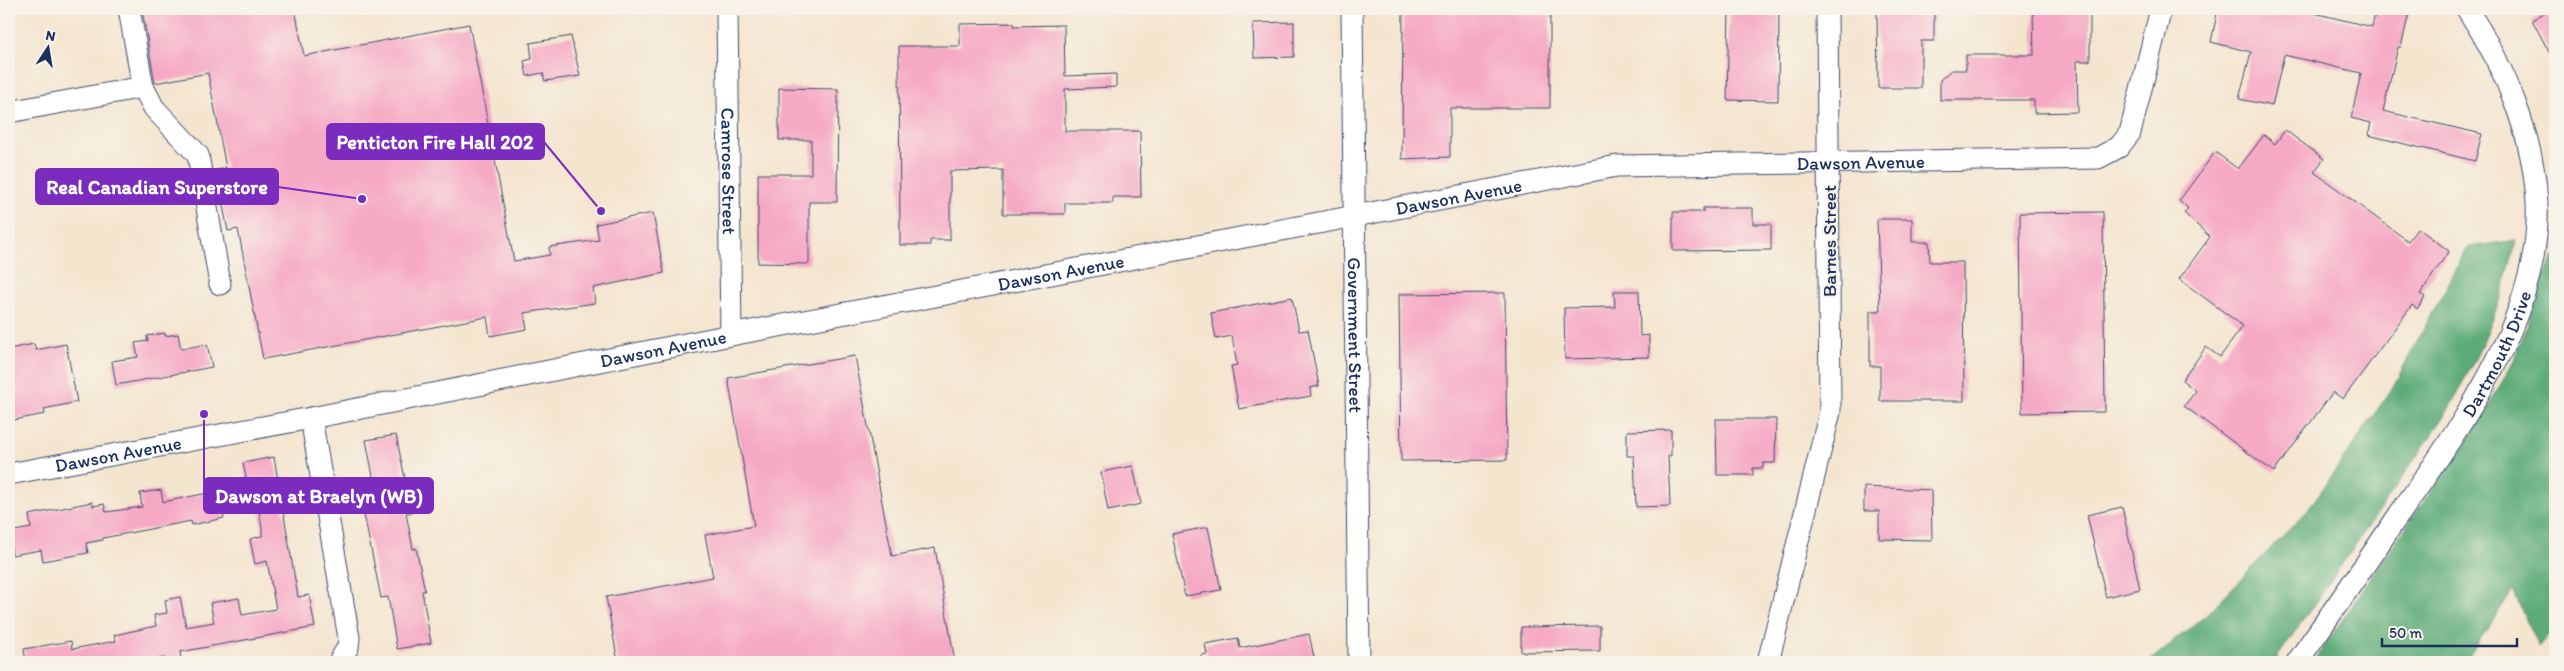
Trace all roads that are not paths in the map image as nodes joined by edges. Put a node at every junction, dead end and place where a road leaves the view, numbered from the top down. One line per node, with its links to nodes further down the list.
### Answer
1 (129, 9): 7 (street)
2 (727, 9): 12 (street, Camrose Street)
3 (1352, 9): 10 (street, Government Street)
4 (1827, 9): 9 (street, Barnes Street)
5 (2161, 9): 9 (street, Dawson Avenue)
6 (2467, 9): 18 (street, Dartmouth Drive)
7 (143, 87): 8 (street); 11 (street)
8 (9, 109)
9 (1828, 163): 10 (street, Dawson Avenue); 17 (street, Barnes Street)
10 (1355, 215): 12 (street, Dawson Avenue); 16 (street, Government Street)
11 (220, 284)
12 (731, 335): 13 (street, Dawson Avenue)
13 (311, 418): 14 (street, Dawson Avenue); 15 (street)
14 (9, 474)
15 (339, 662)
16 (1359, 662)
17 (1768, 662)
18 (2297, 662)

